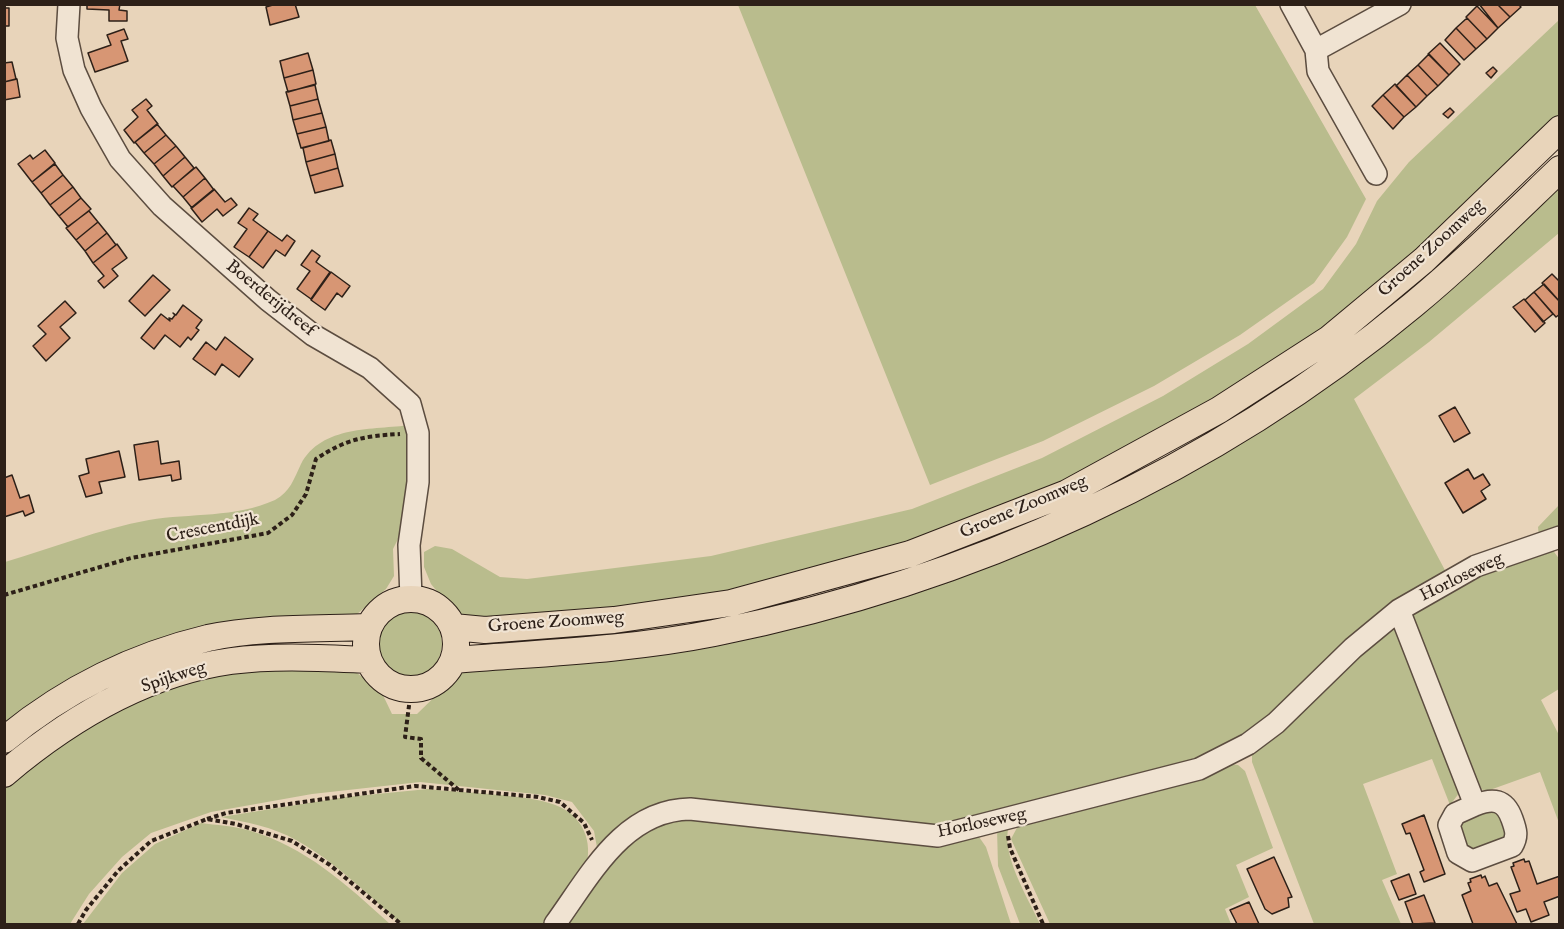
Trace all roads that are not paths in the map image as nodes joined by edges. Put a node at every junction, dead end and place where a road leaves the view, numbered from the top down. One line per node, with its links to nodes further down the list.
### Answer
1 (69, 4): 9 (street, Boerderijdreef)
2 (1291, 4): 4 (street)
3 (1400, 4): 4 (street)
4 (1317, 50): 7 (street)
5 (1560, 129): 12 (main road, Groene Zoomweg)
6 (1560, 169): 14 (main road, Groene Zoomweg)
7 (1376, 174)
8 (1559, 538): 10 (street, Horloseweg)
9 (411, 598): 11 (main road); 12 (main road)
10 (1399, 610): 17 (street, Horloseweg); 18 (street, Horloseweg)
11 (368, 627): 13 (main road); 15 (main road, Spijkweg)
12 (453, 627): 14 (main road)
13 (368, 660): 14 (main road); 16 (main road, Spijkweg)
14 (454, 660)
15 (4, 740)
16 (4, 774)
17 (1475, 805)
18 (555, 924)

